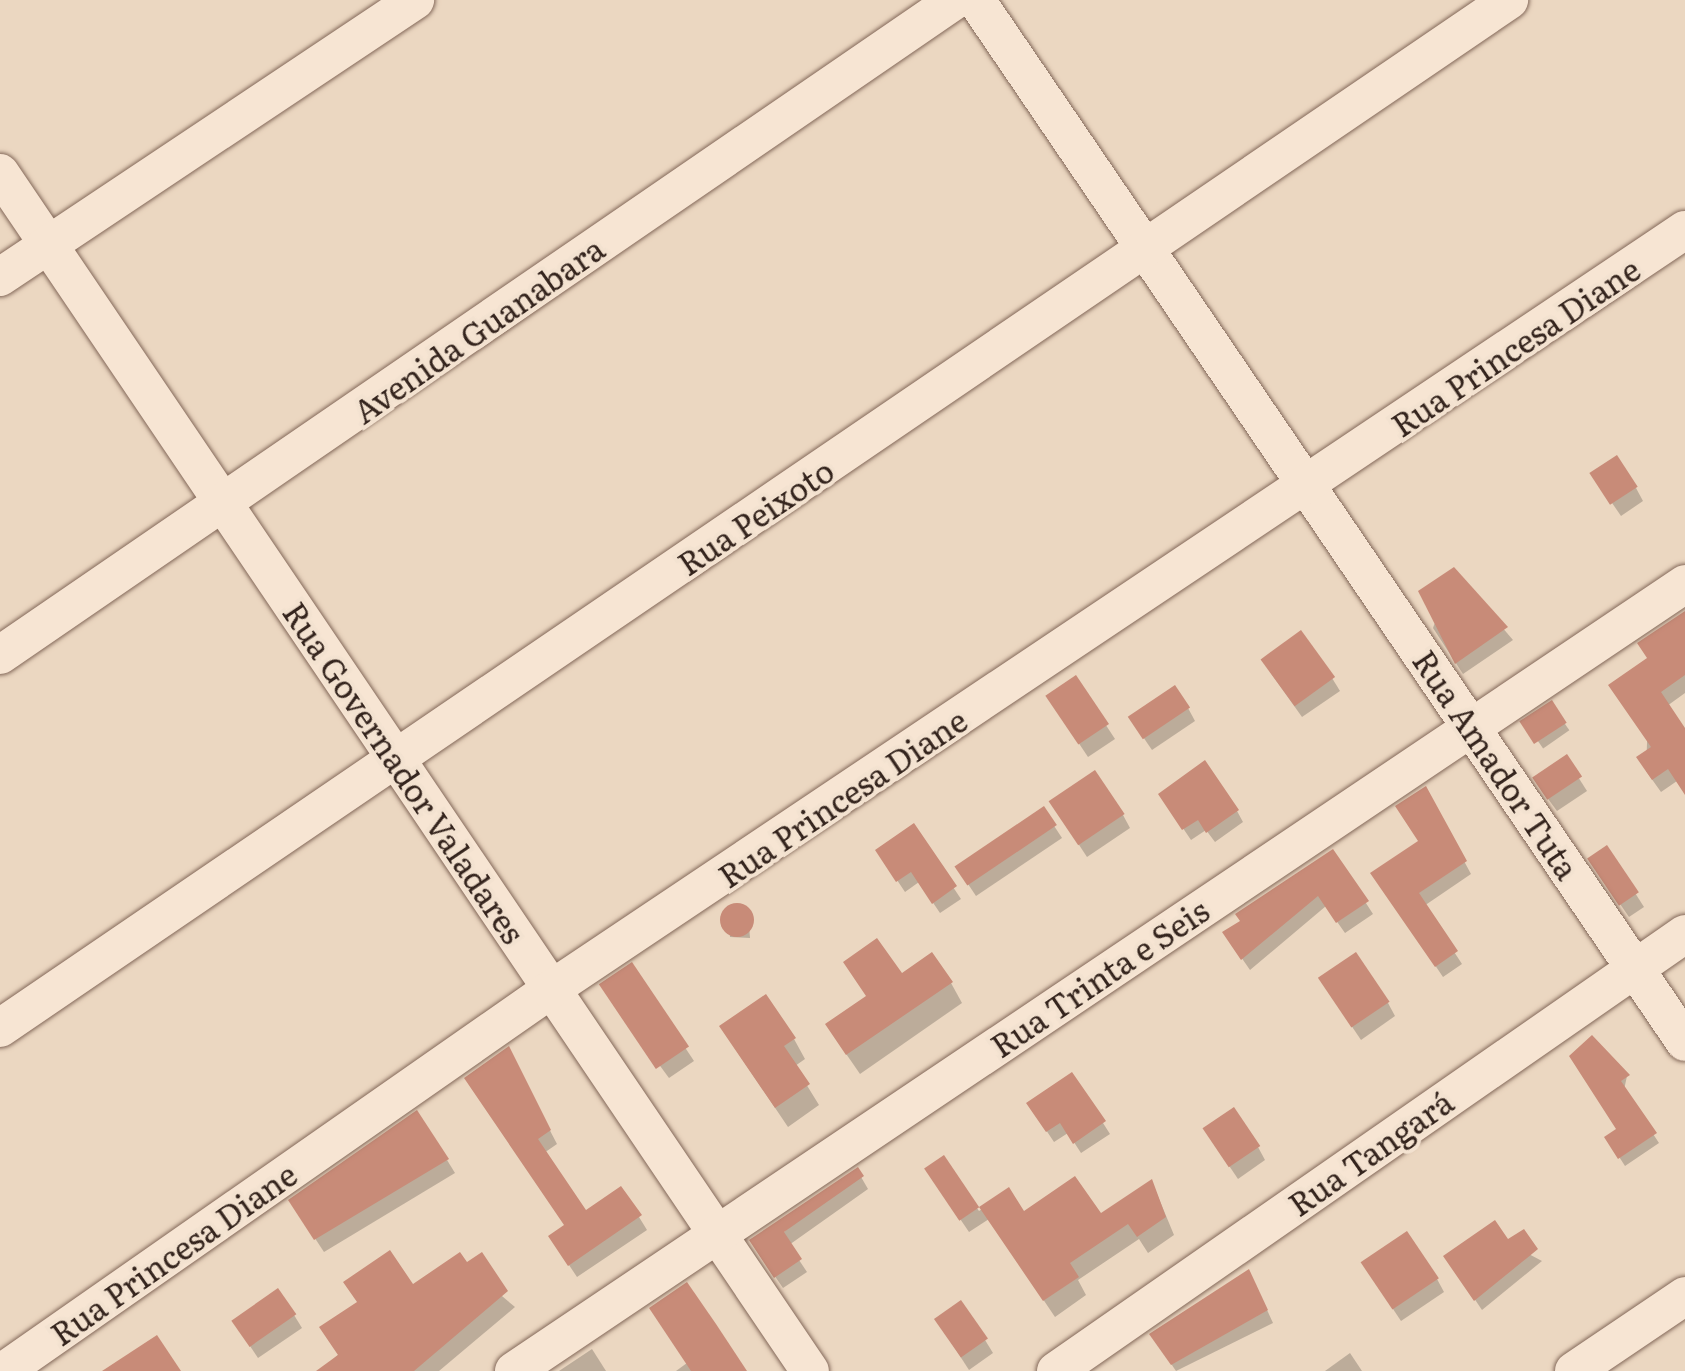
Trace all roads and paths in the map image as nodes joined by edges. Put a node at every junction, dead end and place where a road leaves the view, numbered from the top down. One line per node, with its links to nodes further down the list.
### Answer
1 (415, 0): 7 (street)
2 (954, 0): 11 (street, Avenida Guanabara)
3 (976, 0): 8 (street, Rua Amador Tuta)
4 (1508, 0): 8 (street, Rua Peixoto)
5 (0, 173): 7 (street, Rua Governador Valadares)
6 (1685, 230): 10 (street, Rua Princesa Diane)
7 (50, 244): 9 (street); 11 (street, Rua Governador Valadares)
8 (1149, 248): 10 (street, Rua Amador Tuta); 15 (street, Rua Peixoto)
9 (0, 277)
10 (1312, 484): 14 (street, Rua Amador Tuta); 18 (street, Rua Princesa Diane)
11 (227, 502): 13 (street, Avenida Guanabara); 15 (street, Rua Governador Valadares)
12 (1685, 584): 14 (street, Rua Trinta e Seis)
13 (0, 655)
14 (1472, 730): 17 (street, Rua Amador Tuta); 21 (street, Rua Trinta e Seis)
15 (395, 761): 18 (street, Rua Governador Valadares); 19 (street, Rua Peixoto)
16 (1685, 934): 17 (street, Rua Tangará)
17 (1636, 968): 20 (street, Rua Amador Tuta); 26 (street, Rua Tangará)
18 (550, 990): 21 (street, Rua Governador Valadares); 23 (street, Rua Princesa Diane)
19 (0, 1028)
20 (1685, 1042)
21 (714, 1232): 24 (street, Rua Trinta e Seis); 25 (street, Rua Governador Valadares)
22 (1685, 1296): 27 (street)
23 (4, 1371)
24 (514, 1371)
25 (810, 1371)
26 (1056, 1371)
27 (1574, 1371)

